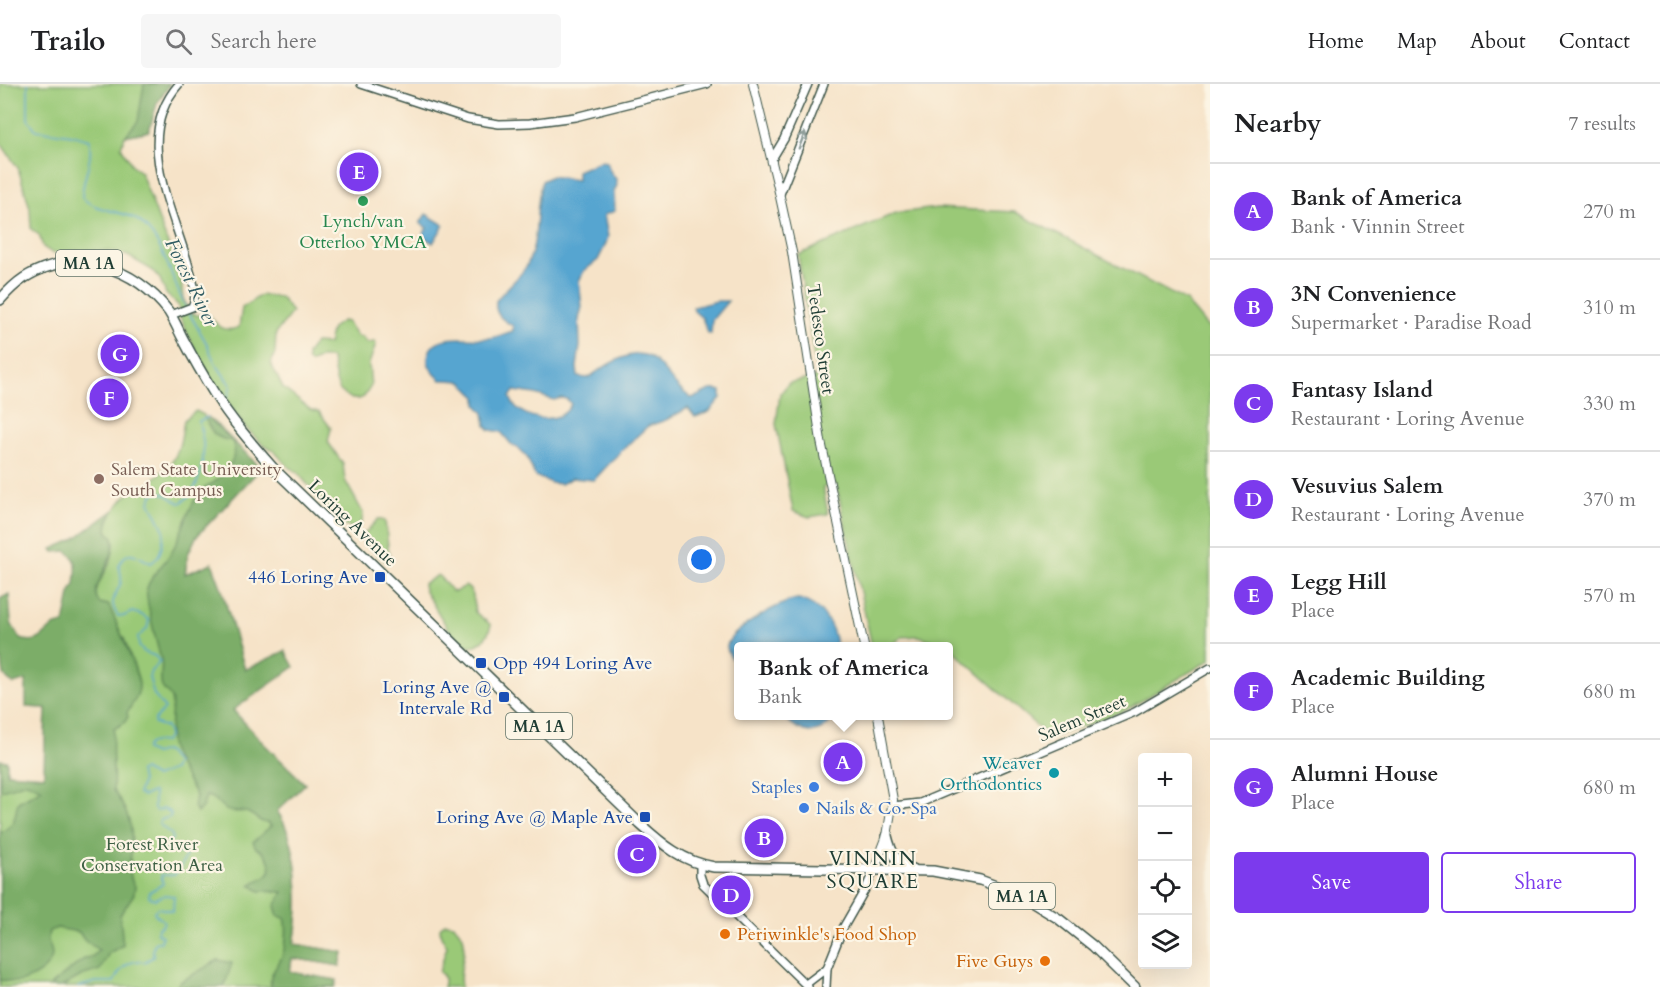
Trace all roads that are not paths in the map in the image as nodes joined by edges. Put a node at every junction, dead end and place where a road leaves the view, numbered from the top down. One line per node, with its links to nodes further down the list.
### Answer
1 (178, 84): 10 (main road)
2 (361, 84): 3 (main road)
3 (707, 84)
4 (753, 84): 7 (main road, Tedesco Street)
5 (808, 84): 7 (main road)
6 (824, 84): 8 (main road, one-way to 6)
7 (772, 159): 8 (main road, Tedesco Street)
8 (780, 194): 11 (main road, Tedesco Street)
9 (0, 300): 10 (highway, Loring Avenue / MA 1A)
10 (176, 314): 16 (highway, Loring Avenue / MA 1A)
11 (863, 642)
12 (1210, 668): 14 (main road, Salem Street)
13 (879, 720): 14 (main road)
14 (893, 806): 15 (main road)
15 (887, 836): 17 (main road); 18 (highway)
16 (700, 864): 17 (highway, MA 1A); 20 (main road)
17 (874, 870): 18 (highway, MA 1A); 19 (main road)
18 (918, 870): 22 (highway, MA 1A)
19 (827, 968): 20 (main road); 21 (main road)
20 (807, 986)
21 (826, 987)
22 (1135, 987)

